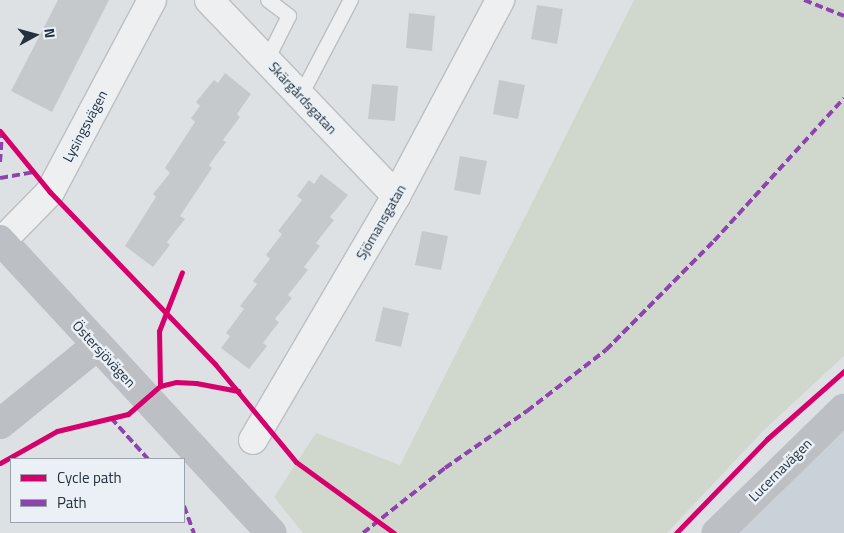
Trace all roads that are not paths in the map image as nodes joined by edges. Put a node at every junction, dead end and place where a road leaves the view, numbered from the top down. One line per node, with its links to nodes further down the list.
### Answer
1 (152, 0): 9 (street, Lysingsvägen)
2 (209, 0): 6 (street, Skärgårdsgatan)
3 (268, 0): 6 (lane)
4 (351, 0): 7 (lane)
5 (500, 0): 8 (street, Sjömansgatan)
6 (267, 60): 7 (street, Skärgårdsgatan)
7 (300, 97): 8 (street, Skärgårdsgatan)
8 (396, 196): 13 (street, Sjömansgatan)
9 (1, 240): 10 (main road, Östersjövägen)
10 (96, 346): 12 (main road); 14 (main road, Östersjövägen)
11 (844, 409): 15 (main road, Lucernavägen)
12 (0, 424)
13 (253, 440)
14 (271, 533)
15 (717, 533)

